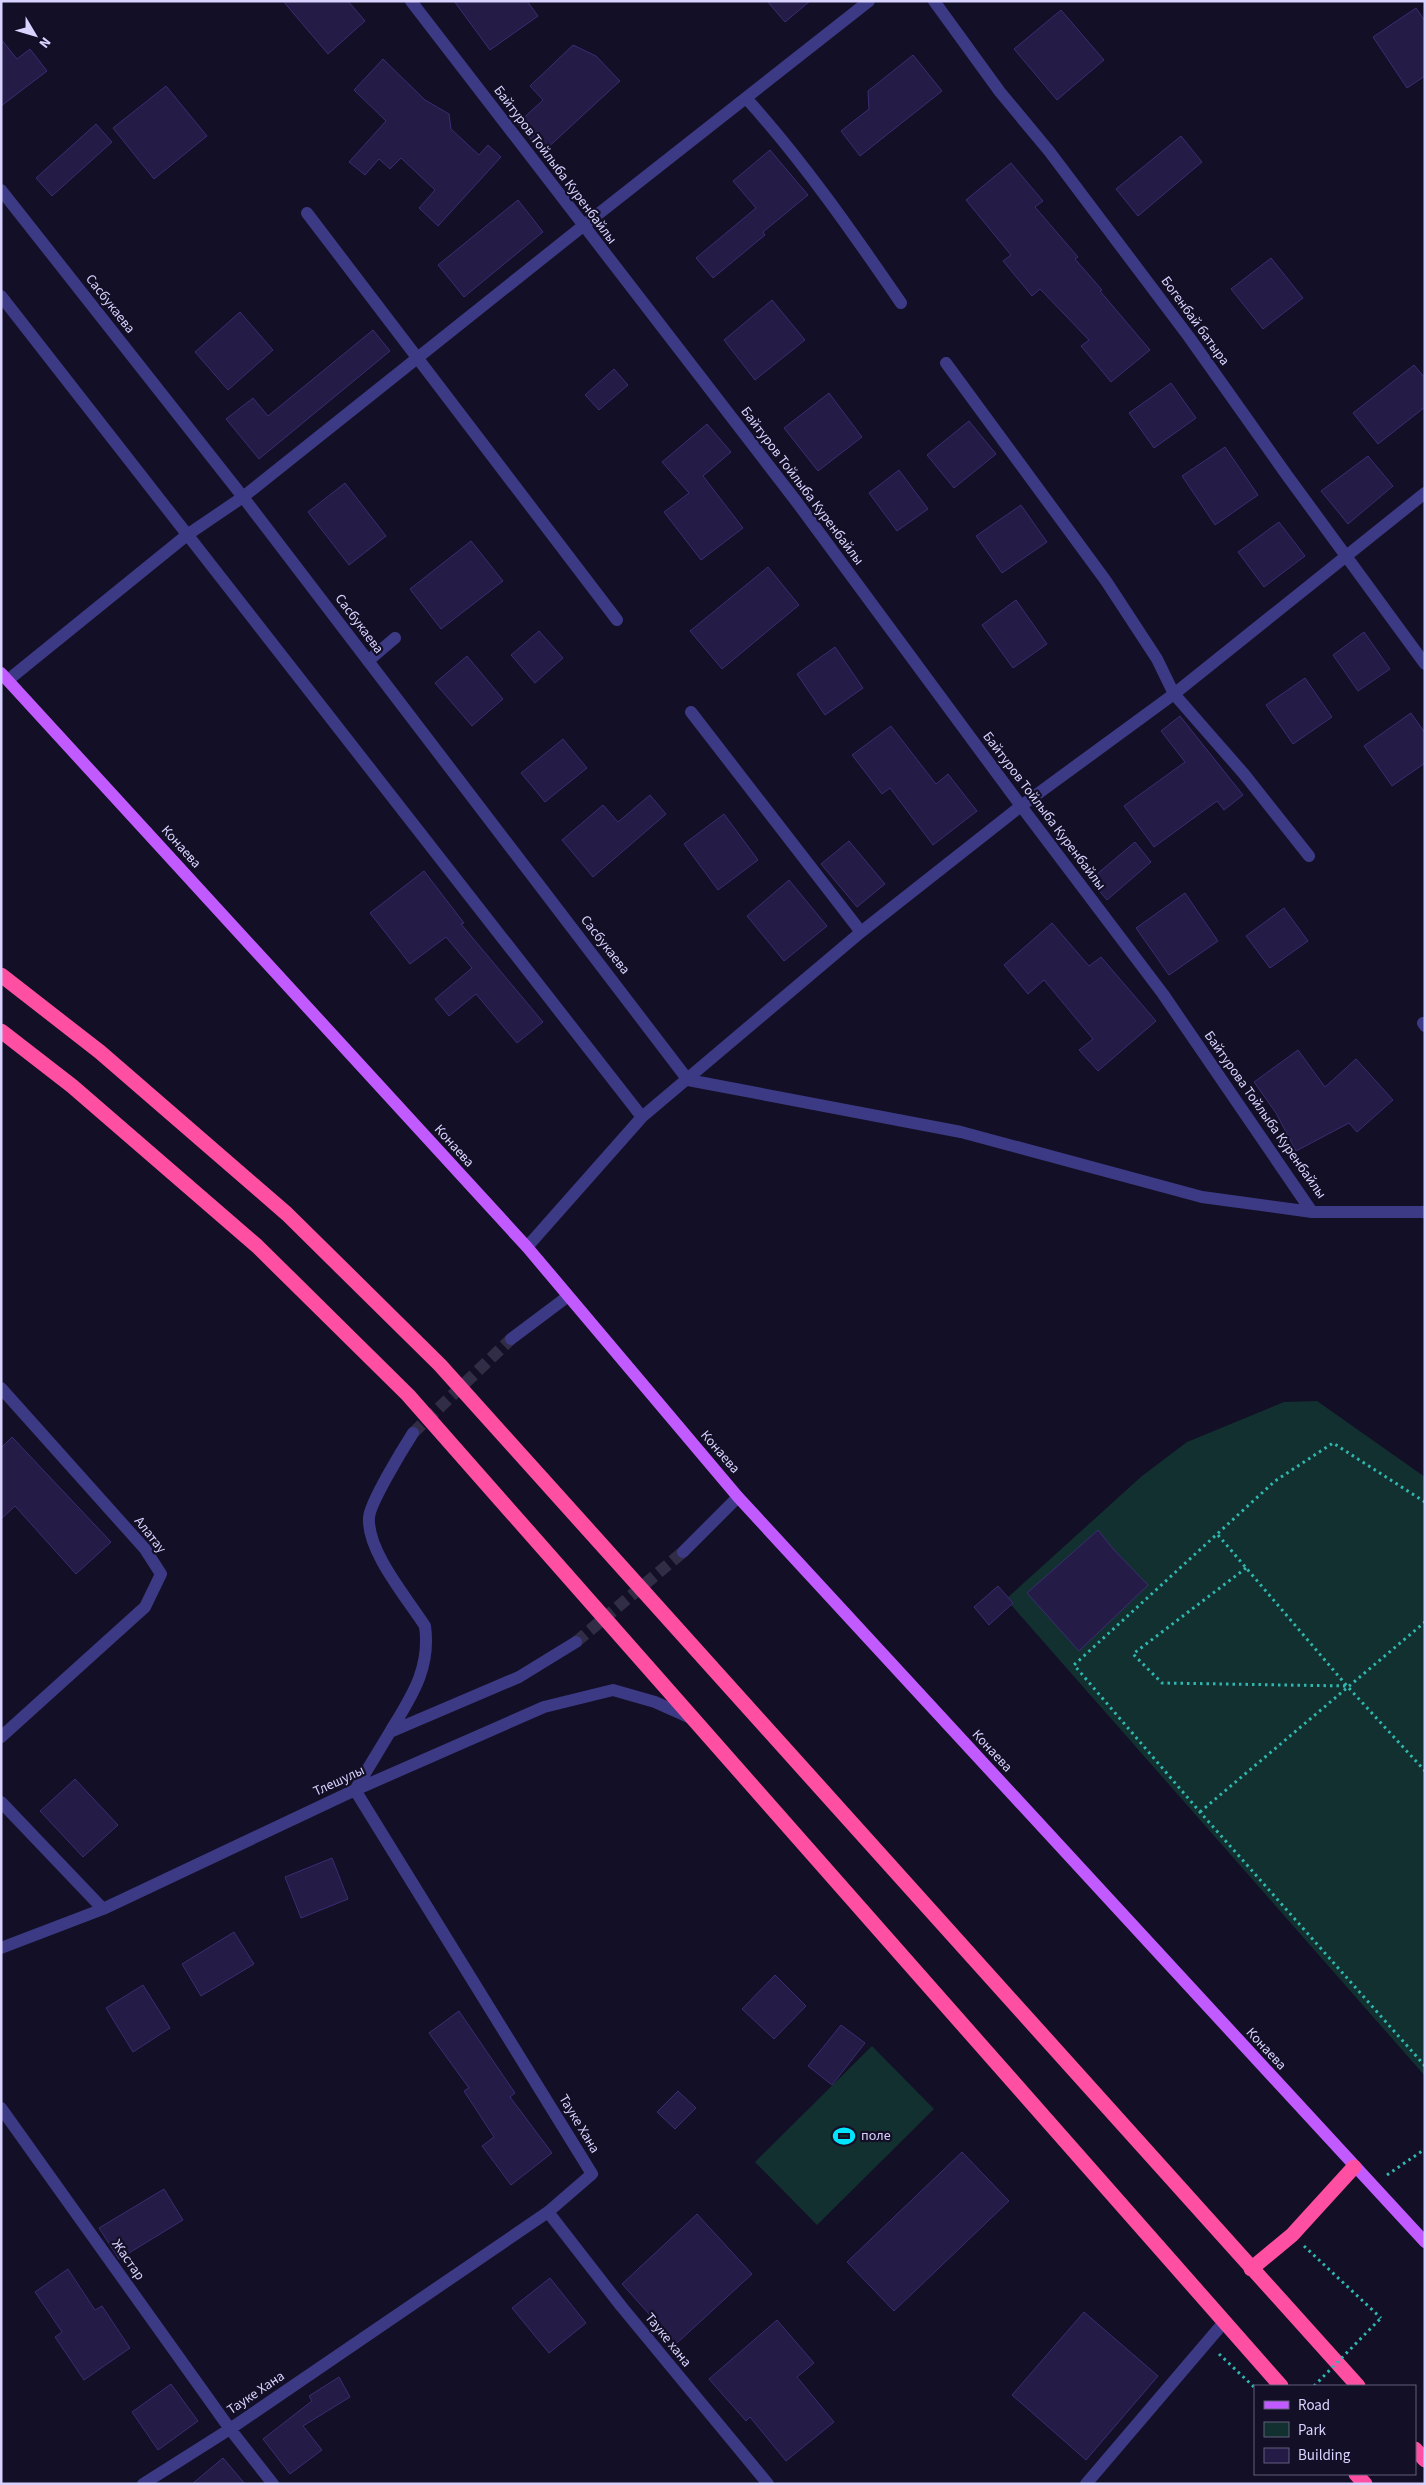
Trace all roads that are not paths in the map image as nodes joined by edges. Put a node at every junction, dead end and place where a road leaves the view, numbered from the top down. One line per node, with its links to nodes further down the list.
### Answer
1 (411, 1): 7 (street, Байтуров Тойлыба Куренбайлы)
2 (870, 1): 4 (street)
3 (934, 1): 15 (street, Богенбай батыра)
4 (746, 98): 7 (street); 9 (street)
5 (1, 190): 13 (street, Сасбукаева)
6 (307, 213): 10 (street)
7 (583, 226): 10 (street); 23 (street, Байтуров Тойлыба Куренбайлы)
8 (1, 296): 14 (street)
9 (901, 303)
10 (416, 359): 13 (street); 16 (street)
11 (946, 363): 21 (street)
12 (1425, 493): 15 (street)
13 (244, 497): 14 (street); 18 (street, Сасбукаева)
14 (187, 536): 20 (street); 30 (street)
15 (1346, 554): 19 (street, Богенбай батыра); 21 (street)
16 (617, 620)
17 (395, 638): 18 (street)
18 (368, 661): 29 (street, Сасбукаева)
19 (1425, 664)
20 (4, 676): 33 (main road, Конаева)
21 (1174, 694): 23 (street); 24 (street)
22 (691, 712): 25 (street)
23 (1021, 806): 25 (street); 27 (street, Байтуров Тойлыба Куренбайлы)
24 (1308, 856)
25 (860, 932): 29 (street)
26 (1, 975): 52 (highway)
27 (1164, 994): 31 (street, Байтурова Тойлыба Куренбайлы)
28 (1, 1031): 41 (highway)
29 (688, 1080): 30 (street); 31 (street)
30 (642, 1117): 33 (street)
31 (1312, 1212): 32 (street, Байтурова Тойлыба Куренбайлы)
32 (1425, 1212)
33 (527, 1247): 34 (main road, Конаева)
34 (567, 1297): 35 (street); 38 (main road, Конаева)
35 (511, 1339)
36 (1, 1388): 43 (street, Алатау)
37 (413, 1433): 42 (street)
38 (738, 1496): 39 (street); 49 (main road, Конаева)
39 (683, 1552)
40 (576, 1642): 42 (street)
41 (696, 1720): 44 (street, Тлешулы); 53 (highway)
42 (390, 1732): 44 (street)
43 (1, 1737)
44 (355, 1790): 46 (street, Тлешулы); 50 (street, Тауке Хана)
45 (1, 1802): 46 (street)
46 (104, 1909): 47 (street, Тлешулы)
47 (1, 1948)
48 (1, 2108): 56 (street, Жастар)
49 (1354, 2167): 51 (main road, Конаева); 52 (highway)
50 (548, 2212): 56 (street, Тауке Хана); 61 (street, Тауке хана)
51 (1425, 2242)
52 (1251, 2269): 55 (highway)
53 (1225, 2322): 54 (highway); 62 (street)
54 (1280, 2385)
55 (1357, 2385)
56 (230, 2429): 59 (street); 60 (street, Жастар)
57 (1416, 2450): 58 (highway)
58 (1425, 2460)
59 (143, 2484)
60 (273, 2484)
61 (768, 2484)
62 (1086, 2484)

